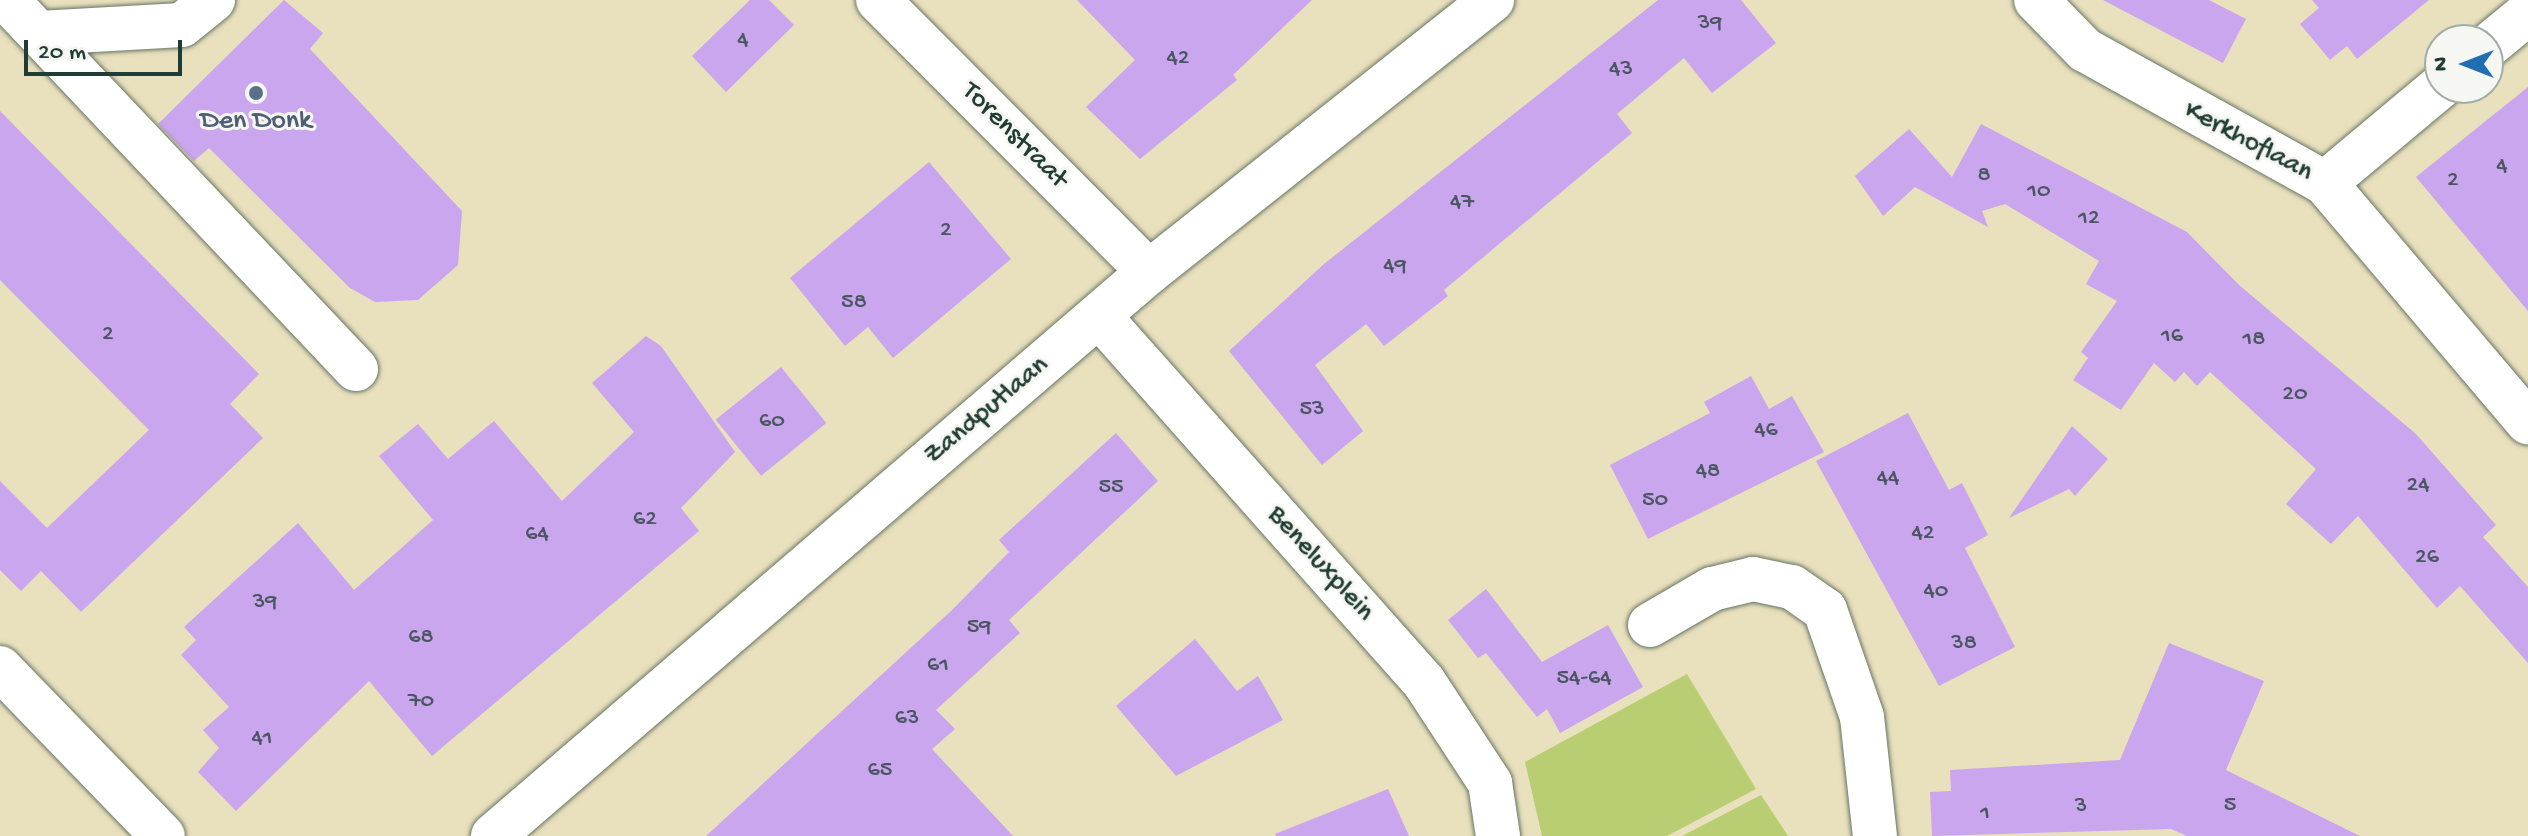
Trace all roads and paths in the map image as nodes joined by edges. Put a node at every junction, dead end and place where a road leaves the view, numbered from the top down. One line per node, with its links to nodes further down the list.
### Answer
1 (7, 0): 7 (street)
2 (213, 0): 7 (street)
3 (878, 0): 11 (street, Torenstraat)
4 (1492, 0): 11 (street, Zandputlaan)
5 (2036, 0): 10 (street, Kerkhoflaan)
6 (2528, 13): 8 (street)
7 (39, 33): 13 (street)
8 (2504, 33)
9 (2424, 100): 10 (street)
10 (2325, 183): 14 (street, Kerkhoflaan)
11 (1149, 272): 12 (street, Zandputlaan)
12 (1099, 316): 18 (street, Zandputlaan); 19 (street, Beneluxplein)
13 (356, 369)
14 (2528, 422)
15 (1650, 625): 20 (street)
16 (0, 668): 17 (street)
17 (163, 836)
18 (493, 836)
19 (1498, 836)
20 (1875, 836)

